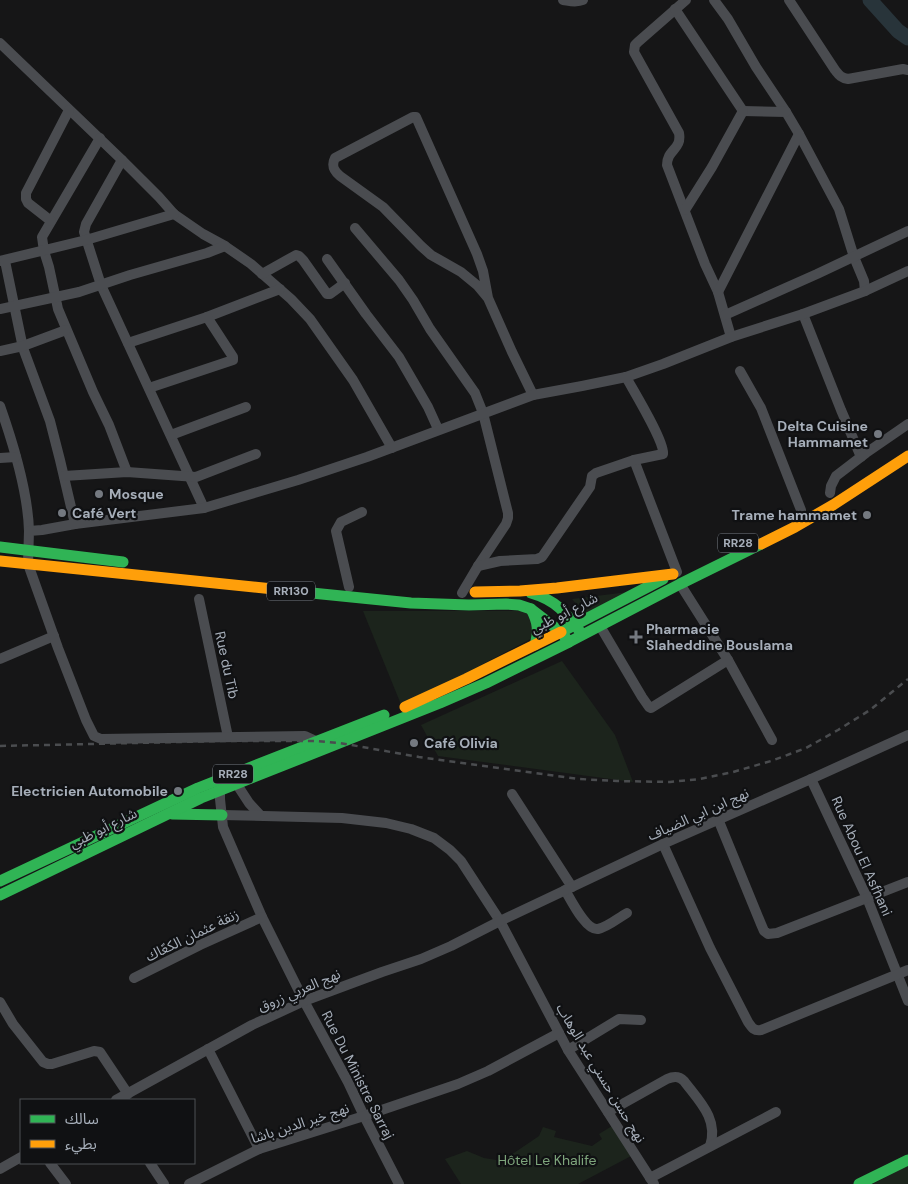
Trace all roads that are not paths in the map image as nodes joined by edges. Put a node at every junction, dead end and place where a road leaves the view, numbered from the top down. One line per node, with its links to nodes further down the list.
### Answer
1 (563, 0): 2 (street)
2 (583, 0)
3 (686, 0): 6 (street)
4 (714, 0): 11 (street)
5 (789, 0): 8 (street)
6 (675, 9): 10 (street); 15 (street)
7 (0, 43): 9 (street)
8 (908, 70)
9 (69, 110): 13 (street); 17 (street)
10 (743, 111): 11 (street); 15 (street)
11 (786, 112): 12 (street)
12 (799, 134): 23 (street); 32 (street)
13 (100, 138): 14 (street); 17 (street)
14 (122, 160): 16 (street); 20 (street)
15 (685, 210): 32 (street)
16 (174, 214): 20 (street); 21 (street)
17 (51, 221): 22 (street)
18 (355, 228): 51 (street)
19 (908, 231): 23 (street)
20 (86, 240): 22 (street); 29 (street)
21 (225, 246): 27 (street); 29 (street)
22 (44, 251): 25 (street); 33 (street)
23 (854, 257): 31 (street); 38 (street)
24 (327, 259): 28 (street)
25 (2, 261): 35 (street)
26 (908, 271): 31 (street)
27 (262, 274): 28 (street); 30 (street)
28 (345, 283): 53 (street)
29 (101, 285): 33 (street); 42 (street)
30 (280, 289): 39 (street); 55 (street)
31 (865, 291): 37 (street)
32 (718, 292): 38 (street)
33 (54, 297): 35 (street); 40 (street)
34 (488, 298): 34 (street); 48 (street)
35 (14, 307): 36 (street); 43 (street)
36 (0, 309)
37 (803, 314): 41 (street); 59 (street)
38 (725, 315): 41 (street)
39 (207, 317): 42 (street); 47 (street)
40 (66, 330): 43 (street); 62 (street)
41 (732, 337): 46 (street)
42 (128, 343): 47 (street)
43 (23, 346): 44 (street); 63 (street)
44 (0, 351)
45 (740, 371): 67 (street)
46 (626, 377): 48 (street); 61 (street)
47 (149, 388): 54 (street)
48 (533, 394): 51 (street)
49 (0, 406): 58 (street)
50 (246, 407): 54 (street)
51 (483, 413): 53 (street); 77 (street)
52 (908, 424): 59 (street)
53 (438, 430): 55 (street)
54 (170, 435): 64 (street)
55 (392, 448): 66 (street)
56 (904, 452): 65 (main road, شارع أبو ظبي / RR28); 80 (main road, شارع أبو ظبي / RR28)
57 (256, 454): 64 (street)
58 (16, 457): 60 (street); 71 (street)
59 (861, 457): 65 (street)
60 (0, 458)
61 (634, 460): 77 (street); 79 (street)
62 (126, 472): 63 (street); 64 (street)
63 (64, 476): 69 (street)
64 (190, 477): 66 (street)
65 (827, 495)
66 (204, 508): 69 (street)
67 (805, 508): 70 (main road, RR28)
68 (362, 512): 81 (street)
69 (75, 524): 71 (street)
70 (773, 525)
71 (29, 531): 73 (street)
72 (0, 548): 73 (main road)
73 (29, 550): 75 (main road); 76 (street)
74 (0, 561): 76 (main road, RR130)
75 (130, 563)
76 (28, 564): 86 (main road, RR130); 91 (street)
77 (478, 566): 84 (street)
78 (177, 568): 81 (main road, RR130)
79 (679, 571): 83 (main road); 87 (main road, شارع أبو ظبي / RR28)
80 (680, 584): 88 (main road, شارع أبو ظبي / RR28); 95 (street)
81 (349, 587): 82 (main road, RR130)
82 (378, 589)
83 (520, 591): 84 (main road); 87 (main road)
84 (458, 593)
85 (199, 599): 97 (street, Rue du Tib)
86 (531, 609): 89 (main road, RR130); 93 (main road)
87 (574, 624): 89 (main road, شارع أبو ظبي / RR28); 90 (main road)
88 (600, 626): 90 (main road, شارع أبو ظبي / RR28); 95 (street)
89 (561, 632): 92 (main road, RR130); 93 (main road, شارع أبو ظبي / RR28)
90 (583, 635): 92 (main road, شارع أبو ظبي / RR28)
91 (54, 636): 94 (street); 97 (street)
92 (569, 642): 100 (main road, شارع أبو ظبي / RR28)
93 (535, 645): 99 (main road, شارع أبو ظبي / RR28)
94 (0, 659)
95 (728, 660): 98 (street)
96 (908, 734): 102 (street, نهج ابن ابي الضياف)
97 (228, 737): 99 (street)
98 (772, 740)
99 (316, 741): 100 (street); 101 (main road, شارع أبو ظبي / RR28)
100 (328, 748): 101 (main road, شارع أبو ظبي / RR28)
101 (234, 780): 103 (main road, شارع أبو ظبي / RR28); 107 (street)
102 (811, 780): 108 (street, نهج ابن ابي الضياف); 114 (street, Rue Abou El Asfhani)
103 (220, 785): 105 (main road, شارع أبو ظبي / RR28); 106 (street, Rue Du Ministre Sarraj); 110 (main road, شارع أبو ظبي / RR28)
104 (512, 794): 112 (street)
105 (168, 814): 106 (main road); 113 (main road, شارع أبو ظبي / RR28)
106 (222, 815): 107 (street, نهج حسن حسني عبد الوهاب); 116 (street, Rue Du Ministre Sarraj)
107 (260, 815): 117 (street, نهج حسن حسني عبد الوهاب)
108 (718, 819): 109 (street, نهج ابن ابي الضياف); 114 (street)
109 (663, 844): 112 (street, نهج ابن ابي الضياف); 119 (street)
110 (0, 881)
111 (908, 882): 114 (street)
112 (569, 889): 115 (street); 117 (street, نهج ابن ابي الضياف)
113 (0, 895)
114 (867, 898): 119 (street, Rue Abou El Asfhani)
115 (627, 913)
116 (262, 917): 120 (street, زنقة عثمان الكعّاك); 121 (street, Rue Du Ministre Sarraj)
117 (500, 921): 121 (street, نهج العربي زروق); 125 (street, نهج حسن حسني عبد الوهاب)
118 (908, 970): 119 (street)
119 (898, 975): 122 (street, Rue Abou El Asfhani)
120 (134, 978)
121 (304, 1001): 126 (street, نهج العربي زروق); 132 (street, Rue Du Ministre Sarraj)
122 (908, 1001)
123 (0, 1002): 128 (street)
124 (641, 1020): 127 (street)
125 (559, 1033): 127 (street, نهج حسن حسني عبد الوهاب); 132 (street, نهج خير الدين باشا)
126 (208, 1049): 128 (street, نهج العربي زروق); 134 (street)
127 (568, 1050): 130 (street, نهج حسن حسني عبد الوهاب)
128 (128, 1094): 129 (street, نهج العربي زروق)
129 (118, 1099)
130 (608, 1112): 133 (street); 140 (street, نهج حسن حسني عبد الوهاب)
131 (776, 1112): 133 (street)
132 (364, 1116): 134 (street, نهج خير الدين باشا); 144 (street, Rue Du Ministre Sarraj)
133 (710, 1146): 140 (street)
134 (259, 1149): 143 (street, نهج خير الدين باشا)
135 (20, 1158): 139 (street)
136 (908, 1160): 145 (main road)
137 (51, 1164): 141 (street)
138 (151, 1164): 142 (street)
139 (0, 1169)
140 (652, 1181)
141 (66, 1184)
142 (164, 1184)
143 (190, 1184)
144 (399, 1184)
145 (859, 1184)

